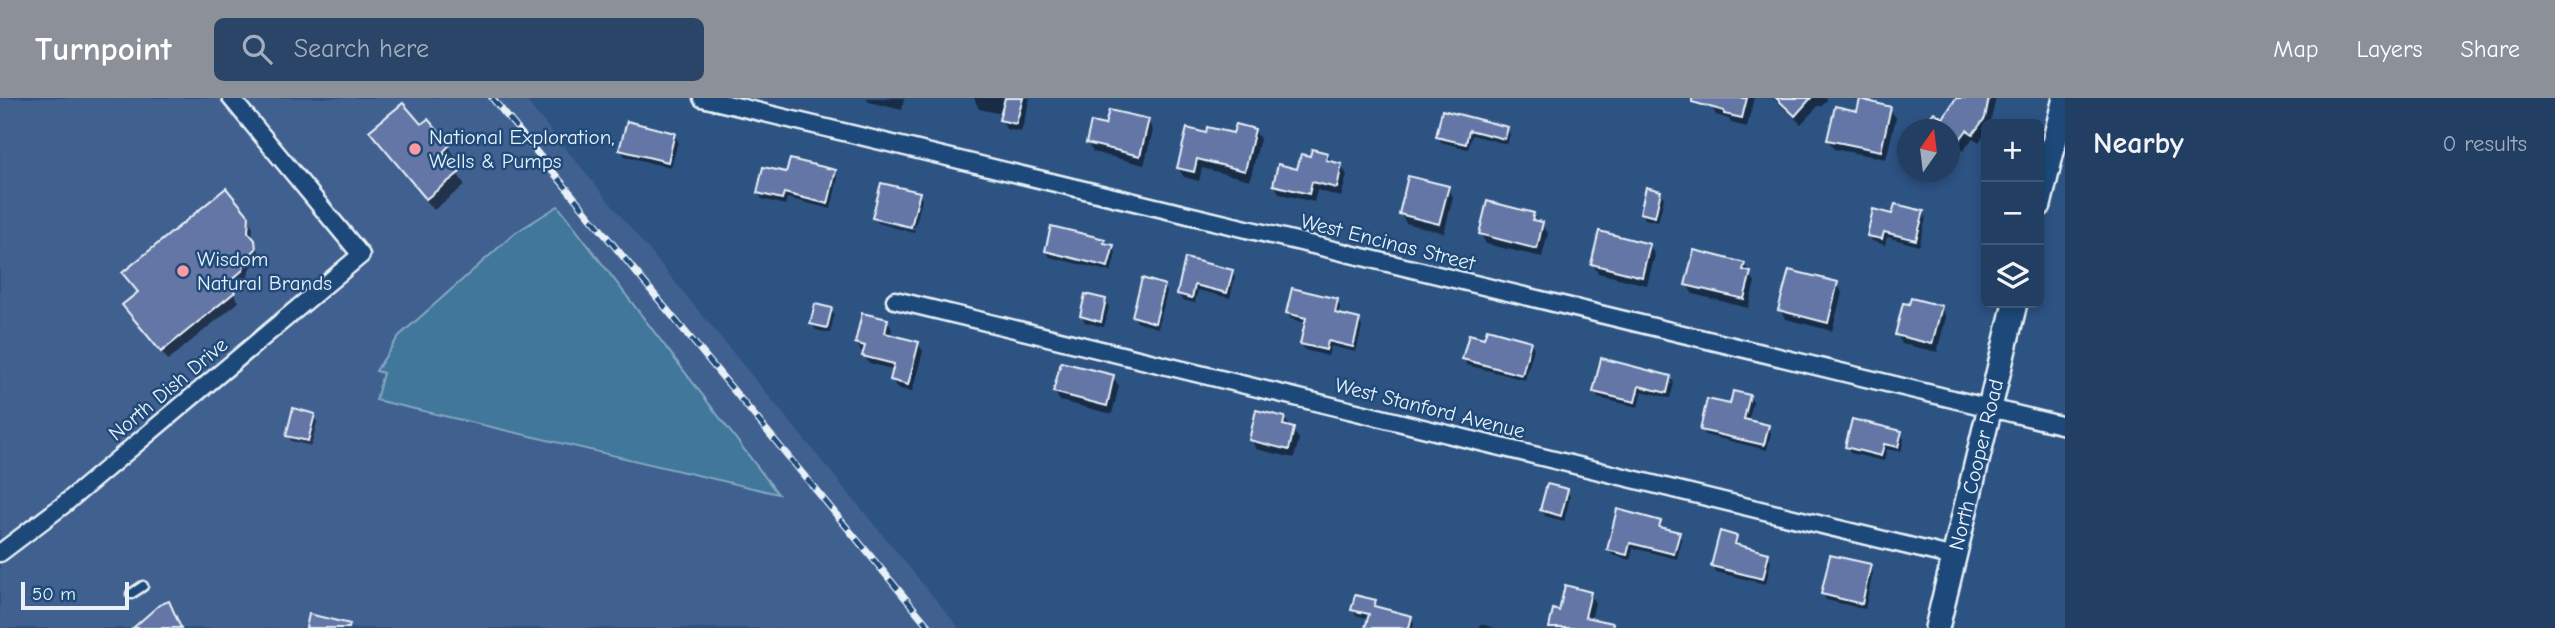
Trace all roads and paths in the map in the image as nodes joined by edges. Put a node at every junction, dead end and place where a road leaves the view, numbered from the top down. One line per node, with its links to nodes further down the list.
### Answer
1 (232, 98): 9 (street, North Dish Drive)
2 (702, 98): 7 (street, West Encinas Street)
3 (2064, 98): 4 (main road)
4 (2044, 184)
5 (895, 300): 10 (street, West Stanford Avenue)
6 (2014, 308): 7 (main road, North Cooper Road)
7 (1990, 409): 8 (street, West Encinas Street); 10 (main road, North Cooper Road)
8 (2065, 426)
9 (0, 553)
10 (1954, 557): 13 (main road, North Cooper Road)
11 (143, 586): 12 (lane)
12 (131, 594)
13 (1937, 628)

